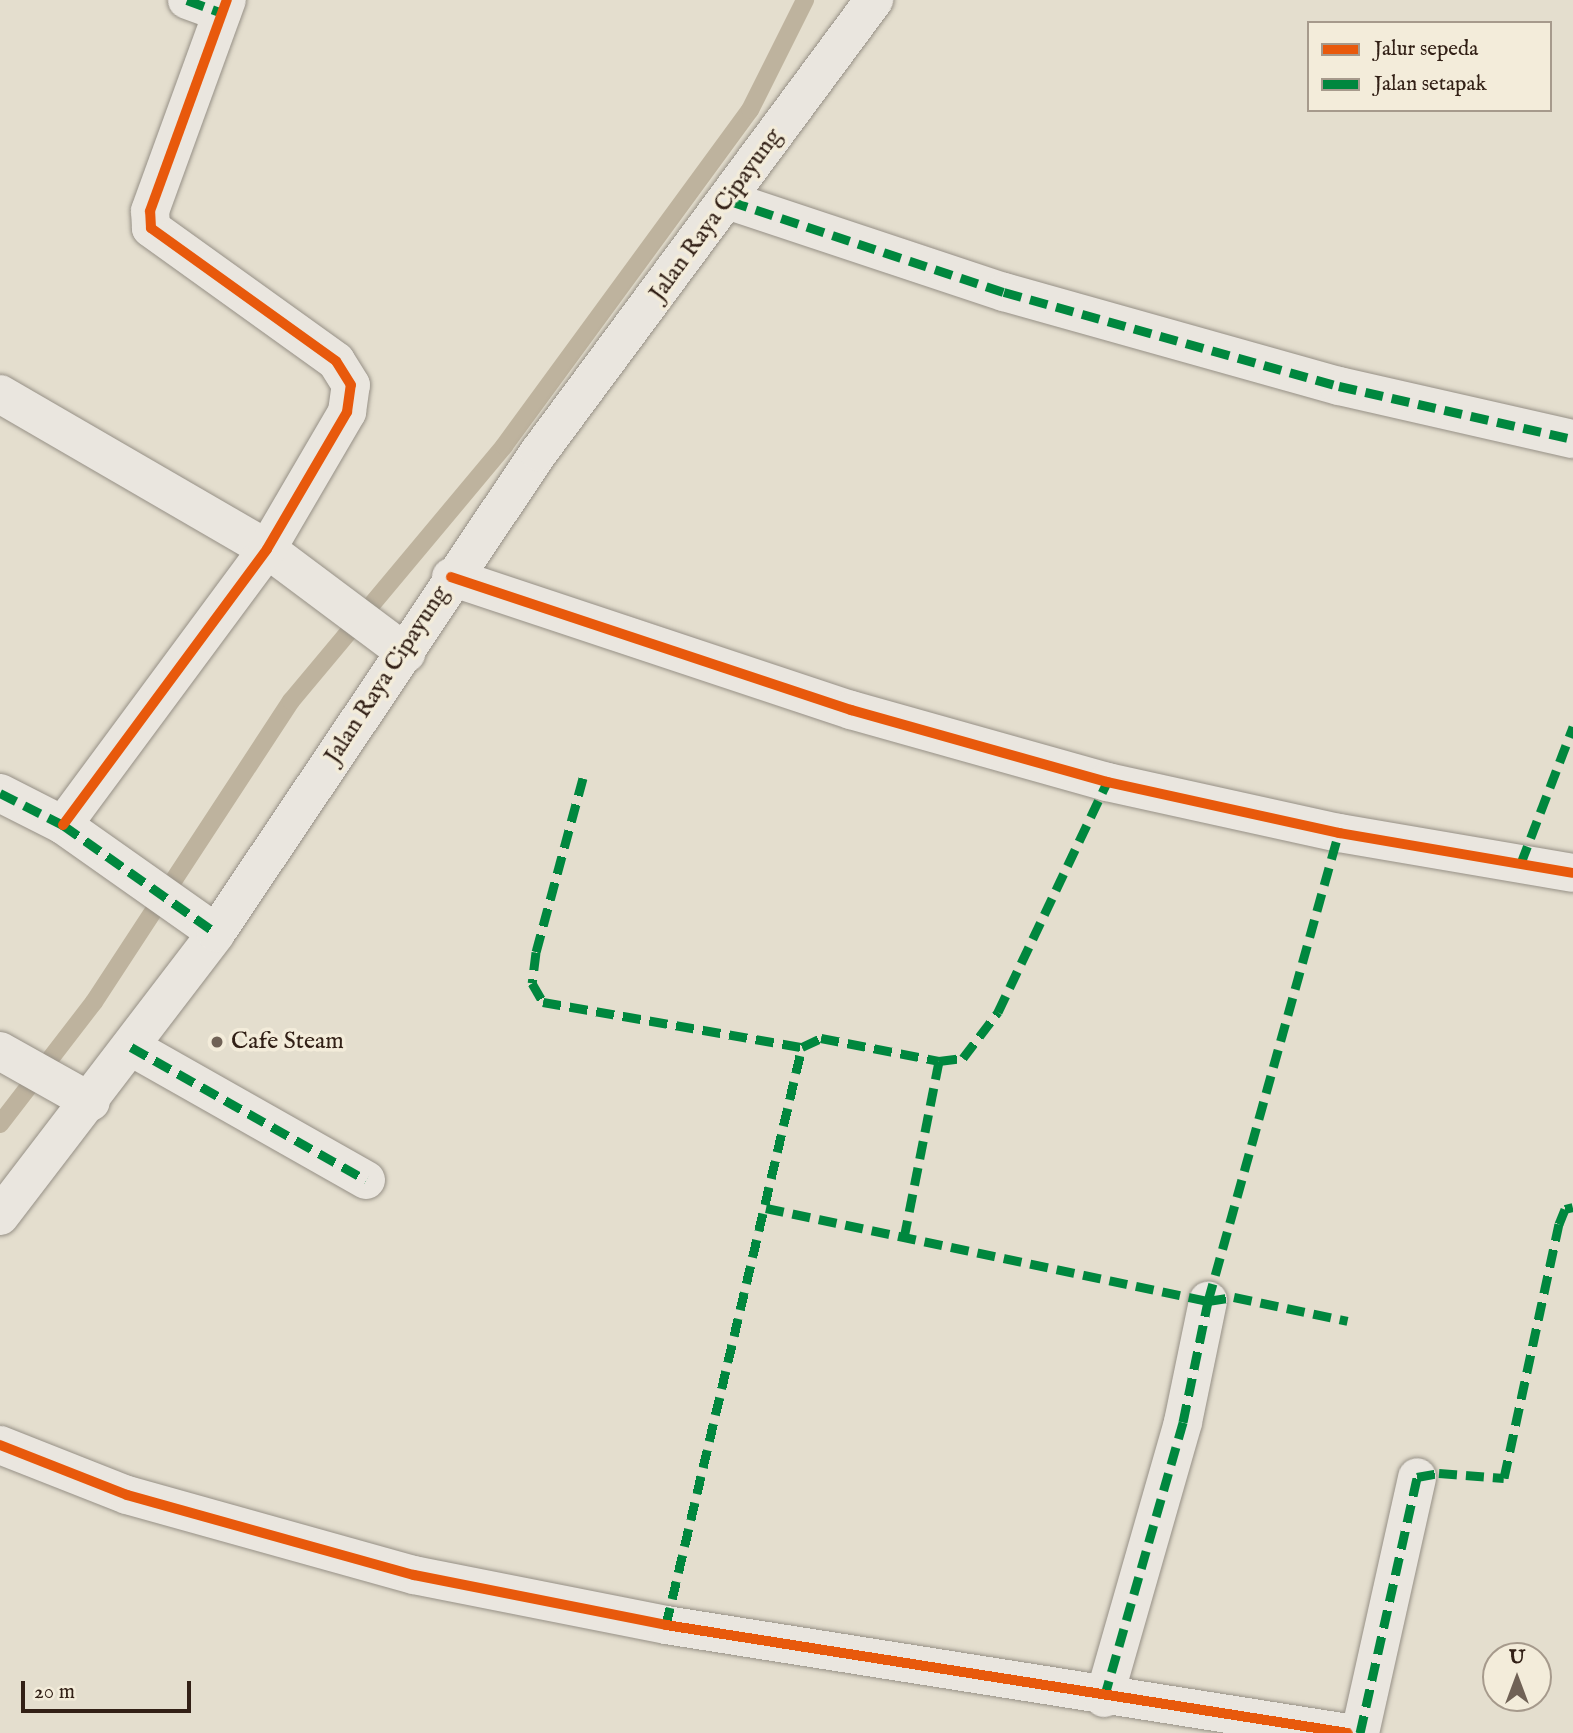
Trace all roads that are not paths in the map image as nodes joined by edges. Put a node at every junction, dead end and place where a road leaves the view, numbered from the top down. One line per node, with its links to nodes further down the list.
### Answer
1 (187, 0): 3 (street)
2 (874, 0): 4 (street, Jalan Raya Cipayung)
3 (224, 6): 7 (street)
4 (730, 201): 6 (street); 8 (street, Jalan Raya Cipayung)
5 (0, 394): 7 (street)
6 (1573, 439)
7 (282, 560): 9 (street); 11 (street)
8 (451, 577): 9 (street, Jalan Raya Cipayung); 12 (street)
9 (402, 651): 13 (street, Jalan Raya Cipayung)
10 (0, 793): 11 (street)
11 (62, 825): 13 (street)
12 (1573, 873)
13 (213, 931): 14 (street, Jalan Raya Cipayung)
14 (131, 1047): 16 (street, Jalan Raya Cipayung); 17 (street)
15 (10, 1056): 16 (street)
16 (84, 1096): 18 (street, Jalan Raya Cipayung)
17 (366, 1180)
18 (0, 1216)
19 (1208, 1301): 22 (street)
20 (0, 1445): 22 (street)
21 (1417, 1477): 24 (street)
22 (1104, 1698): 23 (street)
23 (1349, 1733)
24 (1360, 1733)

